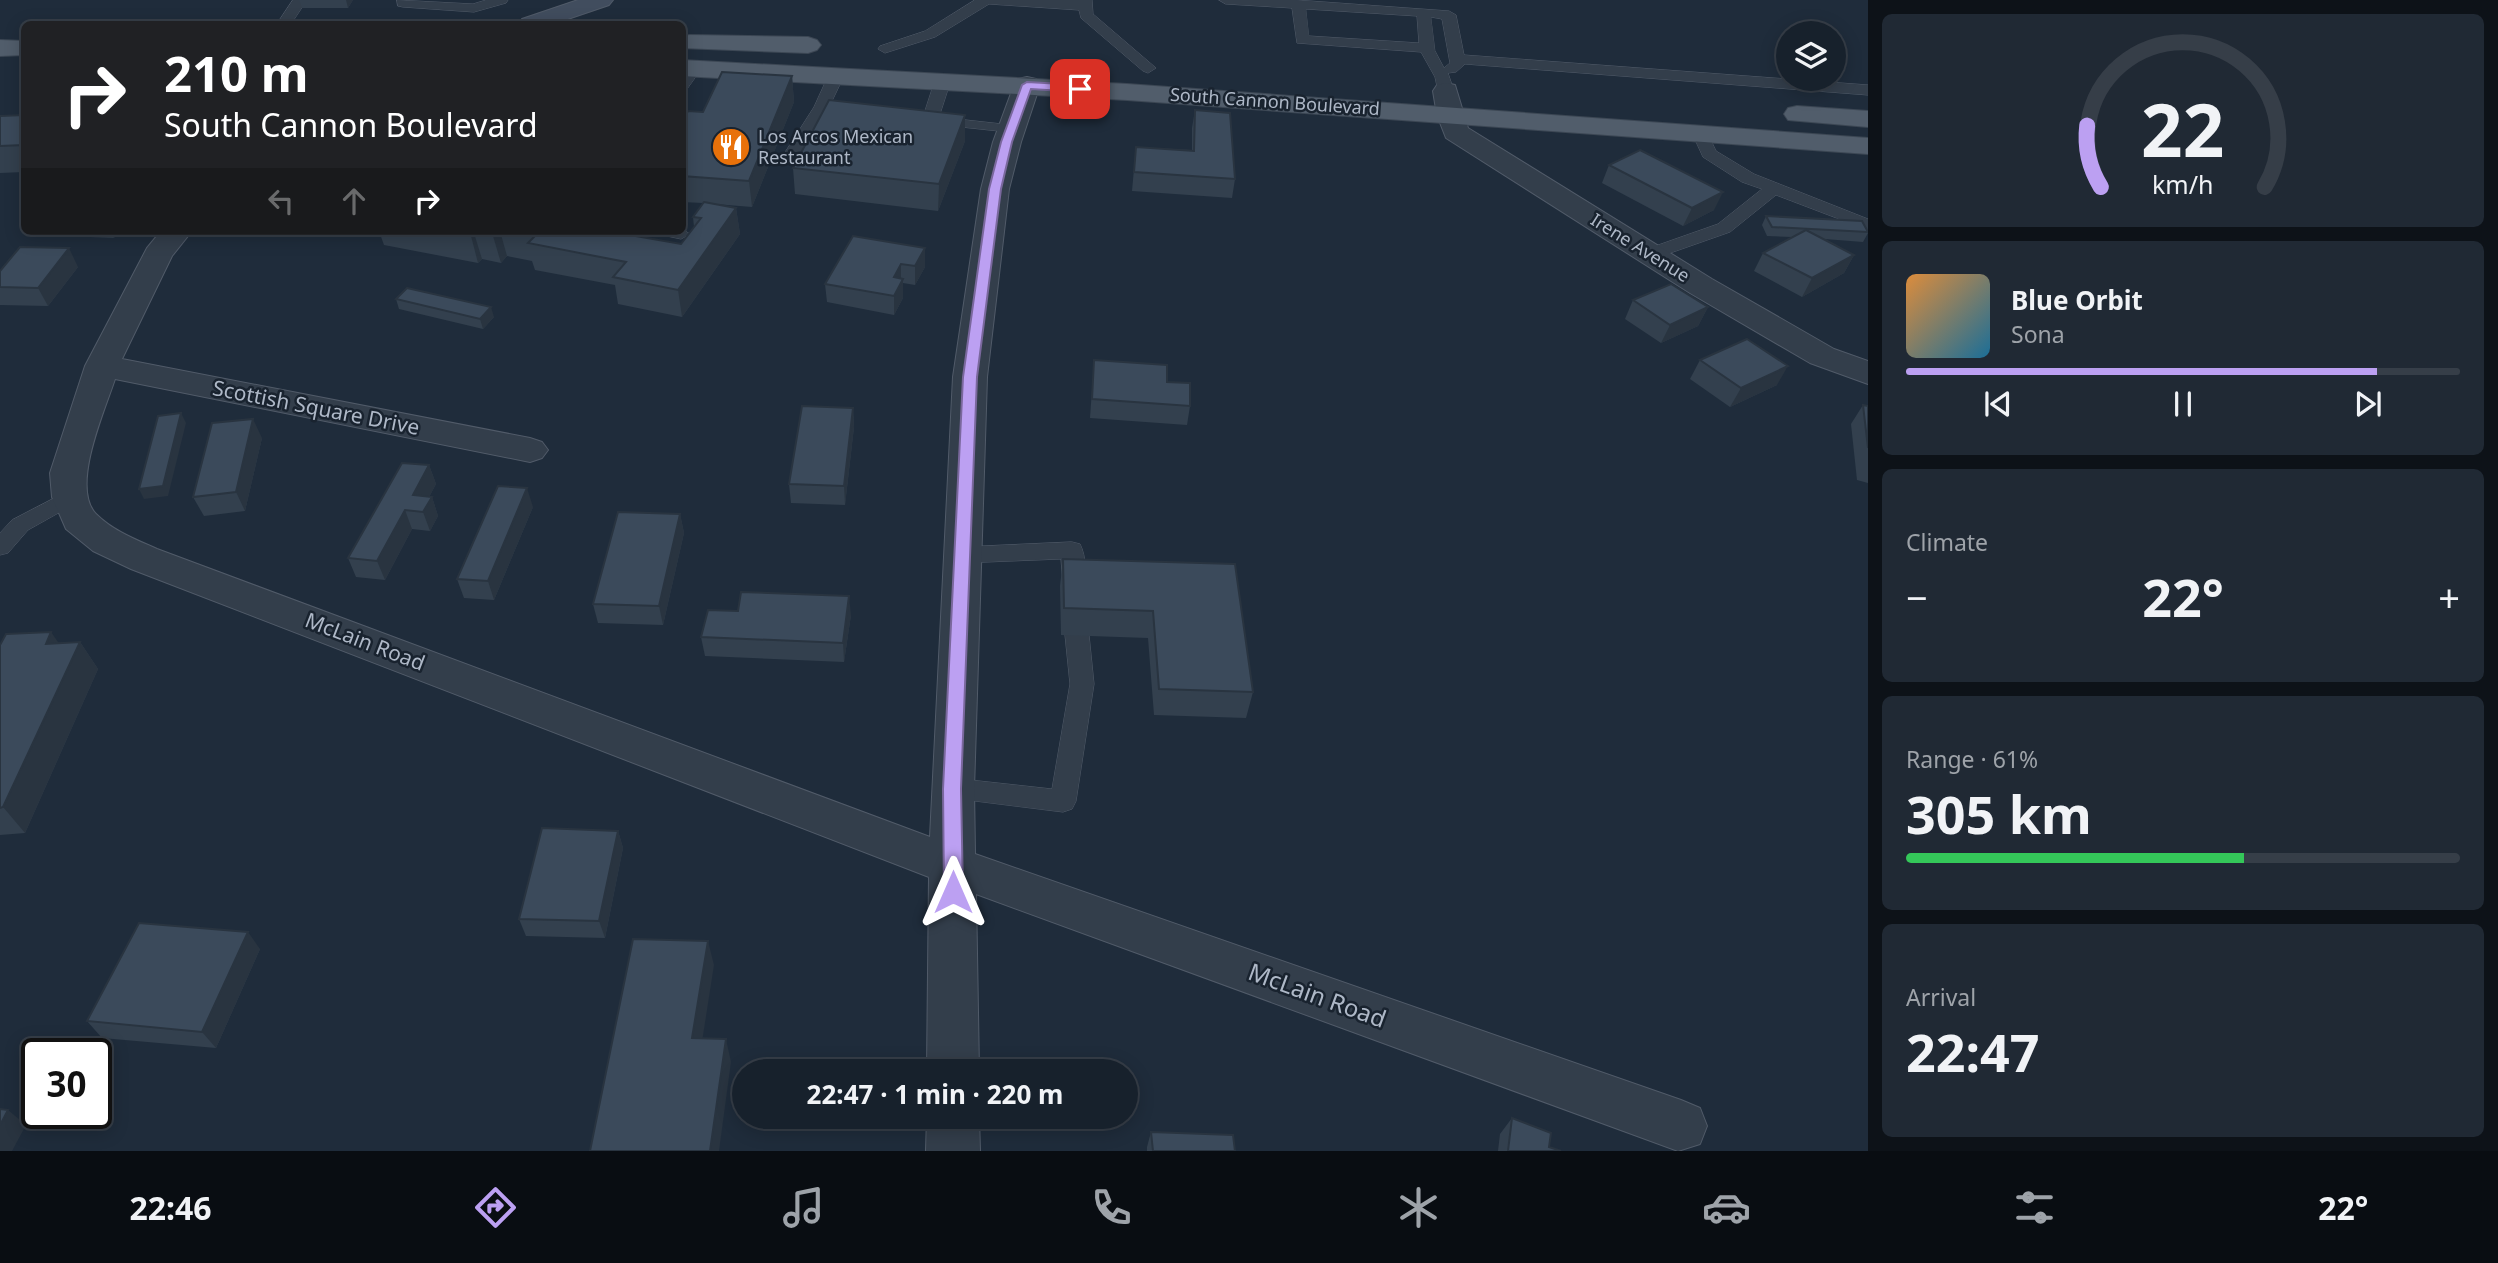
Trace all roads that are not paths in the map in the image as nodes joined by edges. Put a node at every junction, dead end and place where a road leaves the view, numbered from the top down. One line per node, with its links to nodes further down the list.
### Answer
1 (404, 0): 8 (lane)
2 (500, 0): 8 (lane)
3 (601, 0): 11 (street)
4 (988, 0): 6 (lane); 17 (lane)
5 (1226, 0): 7 (lane)
6 (1085, 3): 21 (lane)
7 (1299, 5): 9 (lane); 16 (lane)
8 (474, 8): 10 (lane)
9 (1424, 12): 16 (lane); 19 (lane)
10 (472, 21)
11 (540, 21)
12 (686, 42): 13 (main road)
13 (828, 47)
14 (0, 48): 15 (main road)
15 (21, 48)
16 (1427, 48): 29 (lane)
17 (876, 49): 18 (main road)
18 (951, 54)
19 (1458, 59): 28 (lane); 29 (lane)
20 (1108, 65): 21 (main road, South Cannon Boulevard)
21 (1148, 68): 22 (main road, South Cannon Boulevard)
22 (1175, 70)
23 (686, 74): 24 (main road, South Cannon Boulevard)
24 (837, 74): 26 (main road, South Cannon Boulevard); 31 (lane)
25 (1256, 76): 29 (main road, South Cannon Boulevard)
26 (943, 80): 27 (main road, South Cannon Boulevard); 35 (lane)
27 (1027, 85): 29 (main road, South Cannon Boulevard); 35 (street)
28 (1868, 90)
29 (1447, 93): 30 (main road, South Cannon Boulevard); 36 (main road, South Cannon Boulevard); 42 (street, Irene Avenue)
30 (1542, 97)
31 (821, 107): 33 (lane); 38 (lane)
32 (1773, 112): 34 (main road)
33 (876, 114)
34 (1868, 119)
35 (1011, 130): 48 (street)
36 (1700, 134): 37 (main road, South Cannon Boulevard); 39 (lane)
37 (1868, 146)
38 (790, 157)
39 (1774, 188): 40 (lane); 42 (lane)
40 (1868, 225)
41 (174, 235): 43 (street)
42 (1650, 254): 44 (street, Irene Avenue)
43 (102, 366): 45 (street, Scottish Square Drive); 46 (street)
44 (1868, 373)
45 (530, 450)
46 (70, 497): 47 (lane); 52 (street, McLain Road)
47 (0, 547)
48 (962, 555): 49 (lane); 51 (street)
49 (1074, 586)
50 (1077, 635): 51 (lane)
51 (952, 789): 52 (street)
52 (953, 866): 53 (street); 54 (street, McLain Road)
53 (953, 1059)
54 (1681, 1126)
55 (953, 1129): 56 (street)
56 (953, 1151)

